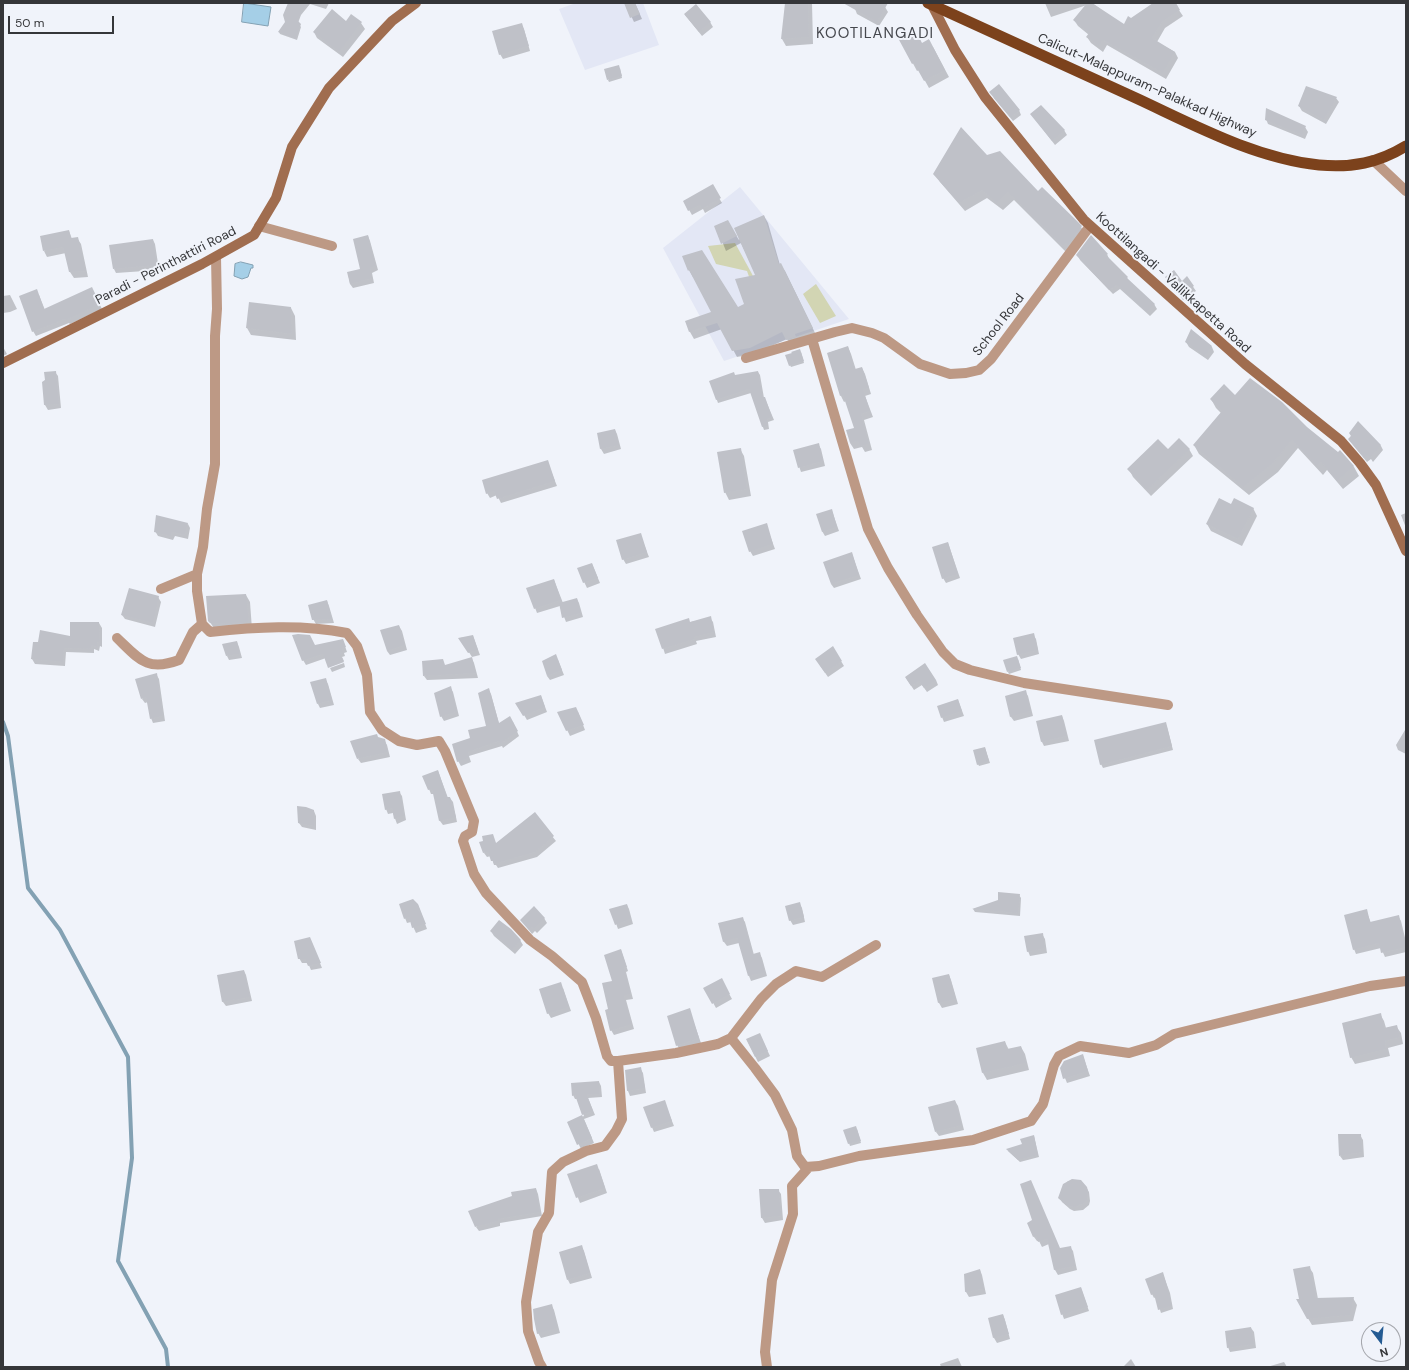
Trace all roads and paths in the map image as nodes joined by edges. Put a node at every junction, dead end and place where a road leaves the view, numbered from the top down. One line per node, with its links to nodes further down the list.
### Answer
1 (416, 3): 6 (main road, Paradi - Perinthattiri Road)
2 (930, 4): 4 (highway, Calicut-Malappuram-Palakkad Highway); 7 (main road, Koottilangadi - Vallikkapetta Road)
3 (1406, 146): 4 (highway, Calicut-Malappuram-Palakkad Highway)
4 (1373, 160): 5 (street)
5 (1406, 191)
6 (259, 226): 8 (street); 9 (main road, Paradi - Perinthattiri Road)
7 (1090, 226): 10 (street, School Road); 13 (main road, Koottilangadi - Vallikkapetta Road)
8 (332, 246)
9 (216, 256): 12 (main road, Paradi - Perinthattiri Road); 14 (street)
10 (812, 339): 11 (street, School Road); 18 (street)
11 (746, 358)
12 (3, 363)
13 (1406, 551)
14 (197, 574): 15 (street); 16 (street)
15 (161, 589)
16 (202, 624): 17 (street); 22 (street)
17 (117, 638)
18 (1168, 705)
19 (876, 944): 21 (street)
20 (1406, 981): 23 (street)
21 (731, 1038): 22 (street); 23 (street)
22 (618, 1061): 24 (street)
23 (808, 1167): 25 (street)
24 (542, 1367)
25 (767, 1367)

